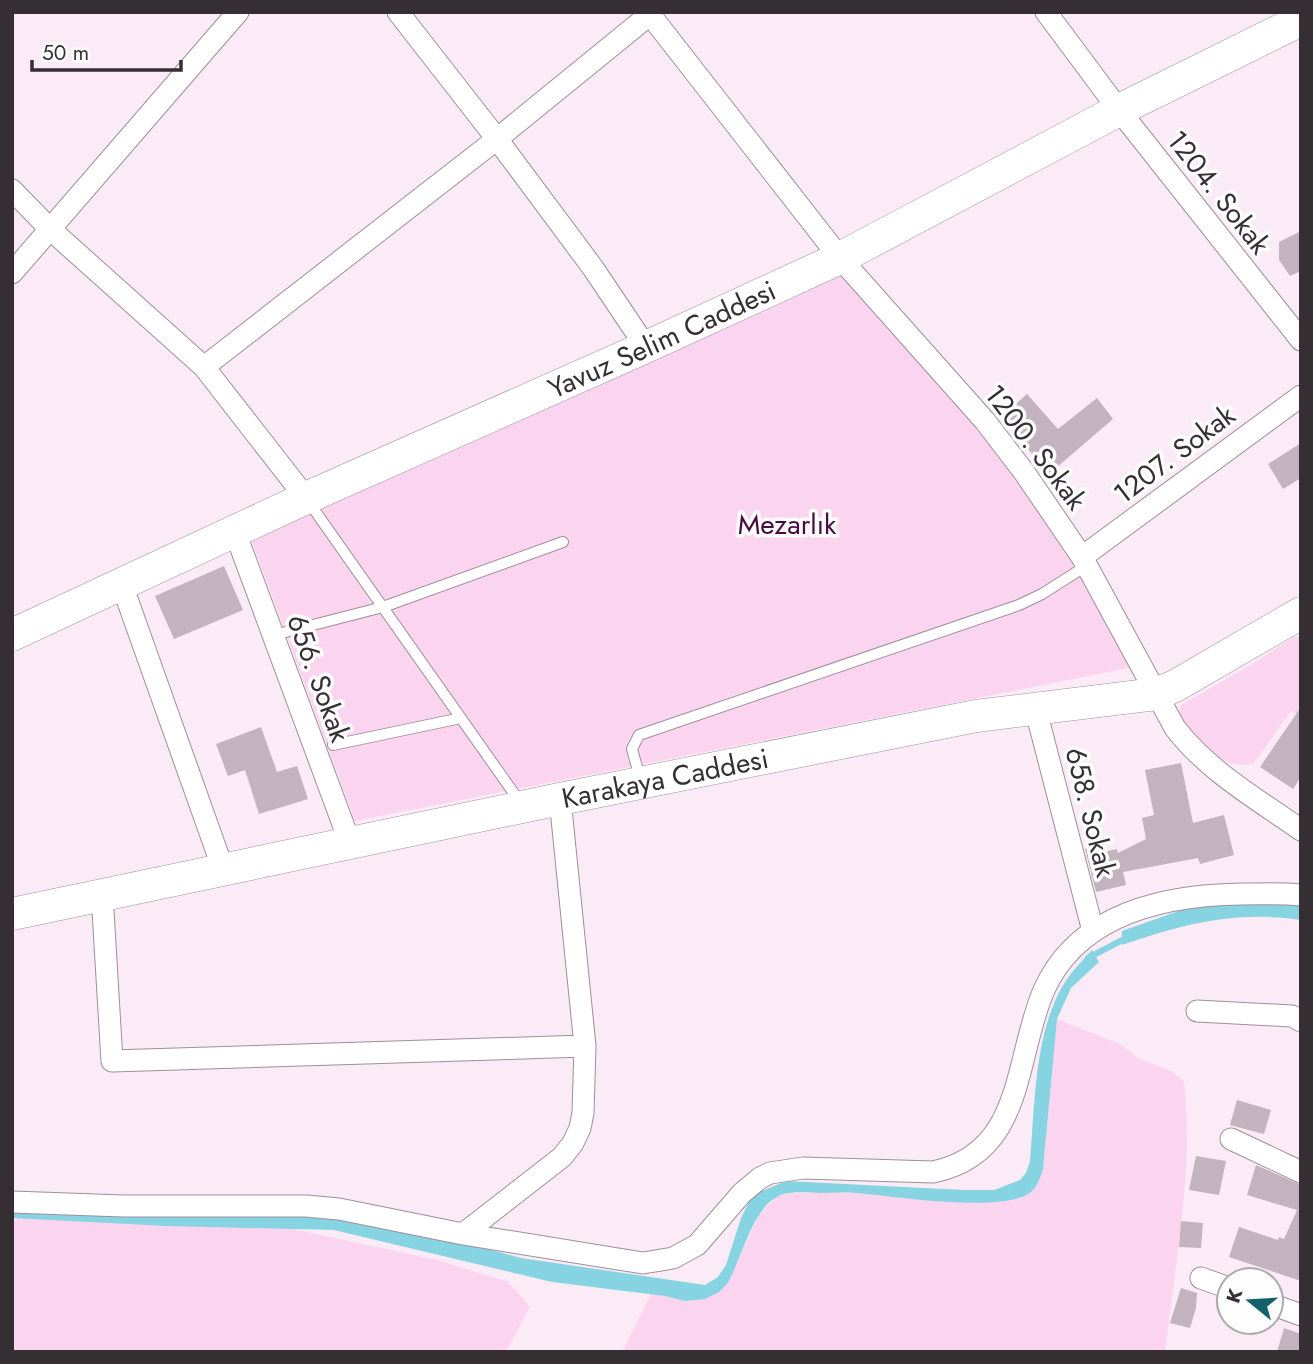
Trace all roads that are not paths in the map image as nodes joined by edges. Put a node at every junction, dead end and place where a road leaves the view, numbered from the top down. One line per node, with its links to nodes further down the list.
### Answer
1 (238, 12): 9 (street)
2 (398, 12): 7 (street)
3 (1046, 12): 6 (street, 1204. Sokak)
4 (650, 13): 7 (street); 10 (street, 1200. Sokak)
5 (1301, 20): 6 (street, Yavuz Selim Caddesi)
6 (1119, 110): 10 (street, Yavuz Selim Caddesi); 12 (street, 1204. Sokak)
7 (497, 139): 13 (street); 14 (street)
8 (12, 190): 9 (street)
9 (50, 229): 11 (street); 14 (street)
10 (840, 258): 13 (street, Yavuz Selim Caddesi); 19 (street, 1200. Sokak)
11 (12, 273)
12 (1301, 340)
13 (646, 347): 16 (street, Yavuz Selim Caddesi)
14 (204, 367): 16 (street)
15 (1301, 396): 19 (street, 1207. Sokak)
16 (306, 498): 17 (street, Yavuz Selim Caddesi); 21 (lane)
17 (235, 531): 20 (street, Yavuz Selim Caddesi); 24 (street, 656. Sokak)
18 (563, 542): 21 (lane)
19 (1084, 562): 25 (street, 1200. Sokak); 29 (lane)
20 (122, 585): 23 (street, Yavuz Selim Caddesi); 34 (street)
21 (383, 607): 24 (lane); 27 (lane)
22 (1301, 613): 25 (street, Karakaya Caddesi)
23 (12, 635)
24 (274, 635): 33 (street, 656. Sokak)
25 (1156, 694): 26 (street, Karakaya Caddesi); 32 (street, 1200. Sokak)
26 (1035, 707): 29 (street, Karakaya Caddesi); 38 (street, 658. Sokak)
27 (461, 718): 28 (lane); 31 (lane)
28 (333, 745)
29 (641, 783): 30 (street, Karakaya Caddesi)
30 (560, 799): 31 (street, Karakaya Caddesi); 41 (street)
31 (523, 807): 33 (street, Karakaya Caddesi)
32 (1301, 830)
33 (350, 843): 34 (street, Karakaya Caddesi)
34 (223, 869): 35 (street, Karakaya Caddesi)
35 (102, 894): 37 (street, Karakaya Caddesi); 41 (street)
36 (1301, 895): 38 (street)
37 (12, 914)
38 (1093, 930): 45 (street)
39 (1197, 1010): 40 (street)
40 (1301, 1021)
41 (585, 1046): 45 (street)
42 (1231, 1139): 43 (street)
43 (1301, 1172)
44 (12, 1202): 45 (street)
45 (463, 1234)
46 (1201, 1278): 47 (street)
47 (1215, 1283)

